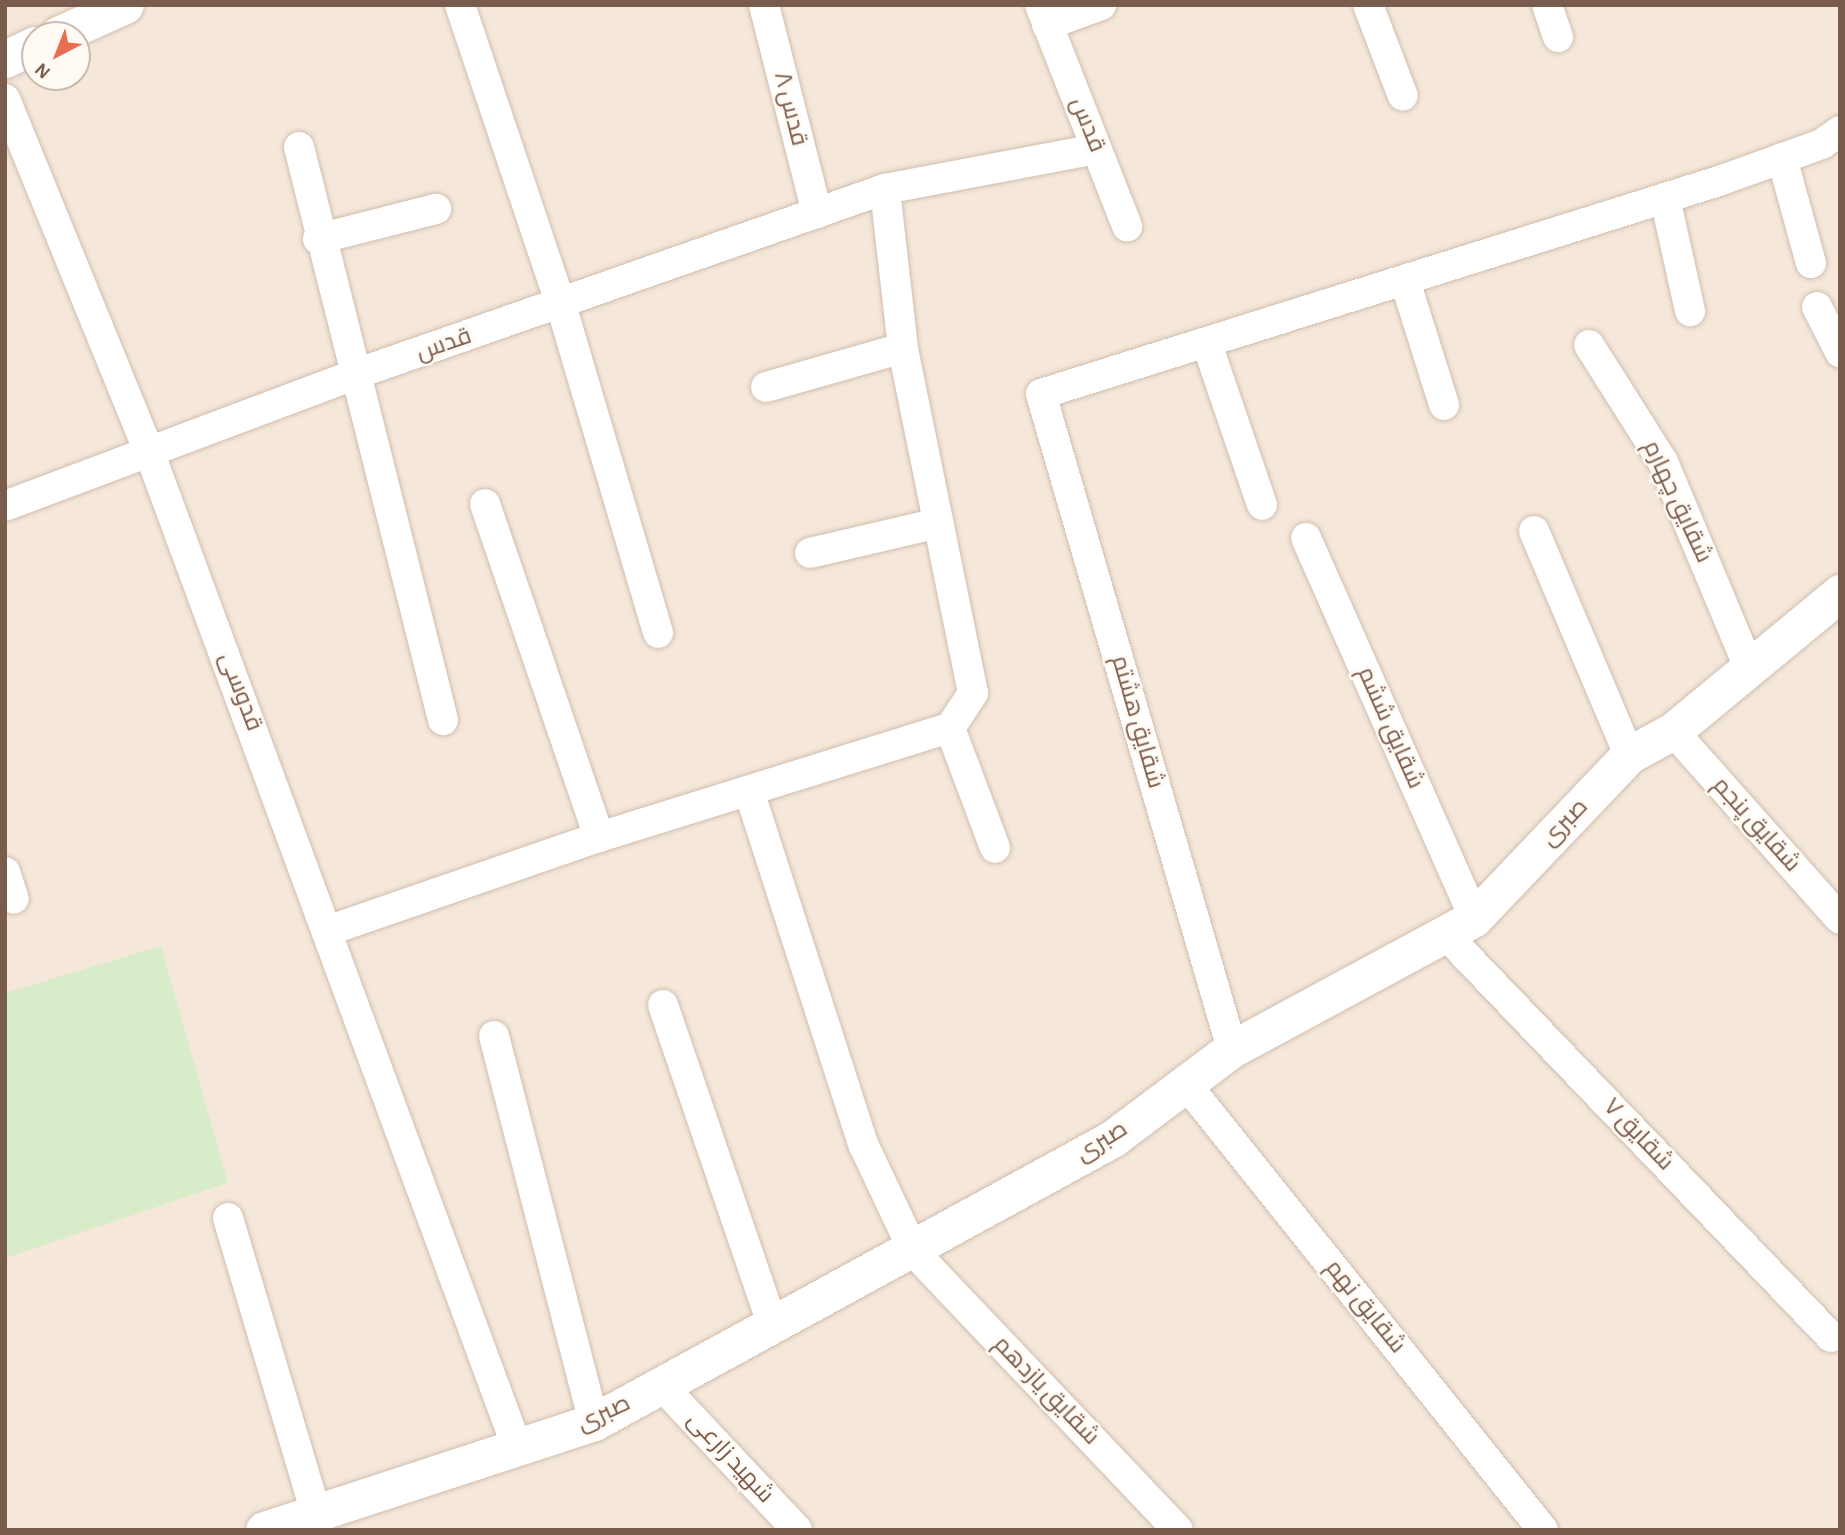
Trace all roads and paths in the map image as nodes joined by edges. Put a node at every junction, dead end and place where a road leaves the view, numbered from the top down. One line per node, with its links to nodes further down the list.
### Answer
1 (125, 5): 8 (street)
2 (460, 5): 24 (street)
3 (764, 5): 19 (street, قدس ۸)
4 (1101, 5): 7 (street, قدس)
5 (1368, 5): 10 (street)
6 (1547, 5): 9 (street)
7 (1043, 15): 14 (street, قدس)
8 (89, 21)
9 (1558, 37)
10 (1403, 96)
11 (5, 99): 34 (street, قدوسی)
12 (1840, 131): 15 (street)
13 (299, 147): 21 (street)
14 (1096, 149): 16 (street, قدس); 20 (street, قدس)
15 (1782, 158): 17 (street); 22 (street)
16 (885, 189): 19 (street, قدس); 29 (street)
17 (1665, 198): 23 (street); 26 (street)
18 (436, 209): 21 (street)
19 (817, 213): 24 (street, قدس)
20 (1127, 226)
21 (318, 239): 31 (street)
22 (1811, 263)
23 (1405, 281): 27 (street); 33 (street)
24 (561, 305): 31 (street, قدس); 43 (street)
25 (1817, 307): 30 (street)
26 (1690, 311)
27 (1207, 344): 36 (street); 57 (street, شقایق هشتم)
28 (1589, 345): 44 (street, شقایق چهارم)
29 (903, 348): 32 (street); 38 (street)
30 (1840, 352)
31 (353, 376): 34 (street, قدس); 45 (street)
32 (766, 387)
33 (1444, 405)
34 (150, 454): 37 (street, قدس); 54 (street, قدوسی)
35 (485, 504): 50 (street)
36 (1262, 505)
37 (5, 506)
38 (939, 523): 41 (street); 46 (street)
39 (1535, 531): 48 (street)
40 (1306, 538): 53 (street, شقایق ششم)
41 (810, 553)
42 (1840, 593): 44 (street, صبری)
43 (658, 633)
44 (1749, 668): 47 (street, صبری)
45 (443, 720)
46 (950, 728): 49 (street); 51 (street)
47 (1673, 731): 48 (street, صبری); 52 (street, شقایق پنجم)
48 (1629, 755): 53 (street, صبری)
49 (749, 791): 50 (street); 60 (street, شقایق یازدهم)
50 (599, 837): 54 (street)
51 (995, 848)
52 (1840, 919)
53 (1460, 926): 57 (street, صبری); 62 (street, شقایق ۷)
54 (330, 930): 65 (street, قدوسی)
55 (663, 1005): 61 (street)
56 (494, 1036): 64 (street)
57 (1232, 1049): 58 (street, صبری)
58 (1186, 1084): 60 (street, صبری); 70 (street, شقایق نهم)
59 (228, 1218): 66 (street)
60 (914, 1252): 61 (street, صبری); 69 (street, شقایق یازدهم)
61 (773, 1327): 63 (street, صبری)
62 (1830, 1337)
63 (662, 1385): 64 (street, صبری); 68 (street, شهید زارعی)
64 (594, 1422): 65 (street, صبری)
65 (517, 1447): 66 (street, صبری)
66 (316, 1513): 67 (street, صبری)
67 (264, 1530)
68 (797, 1530)
69 (1178, 1530)
70 (1543, 1530)

